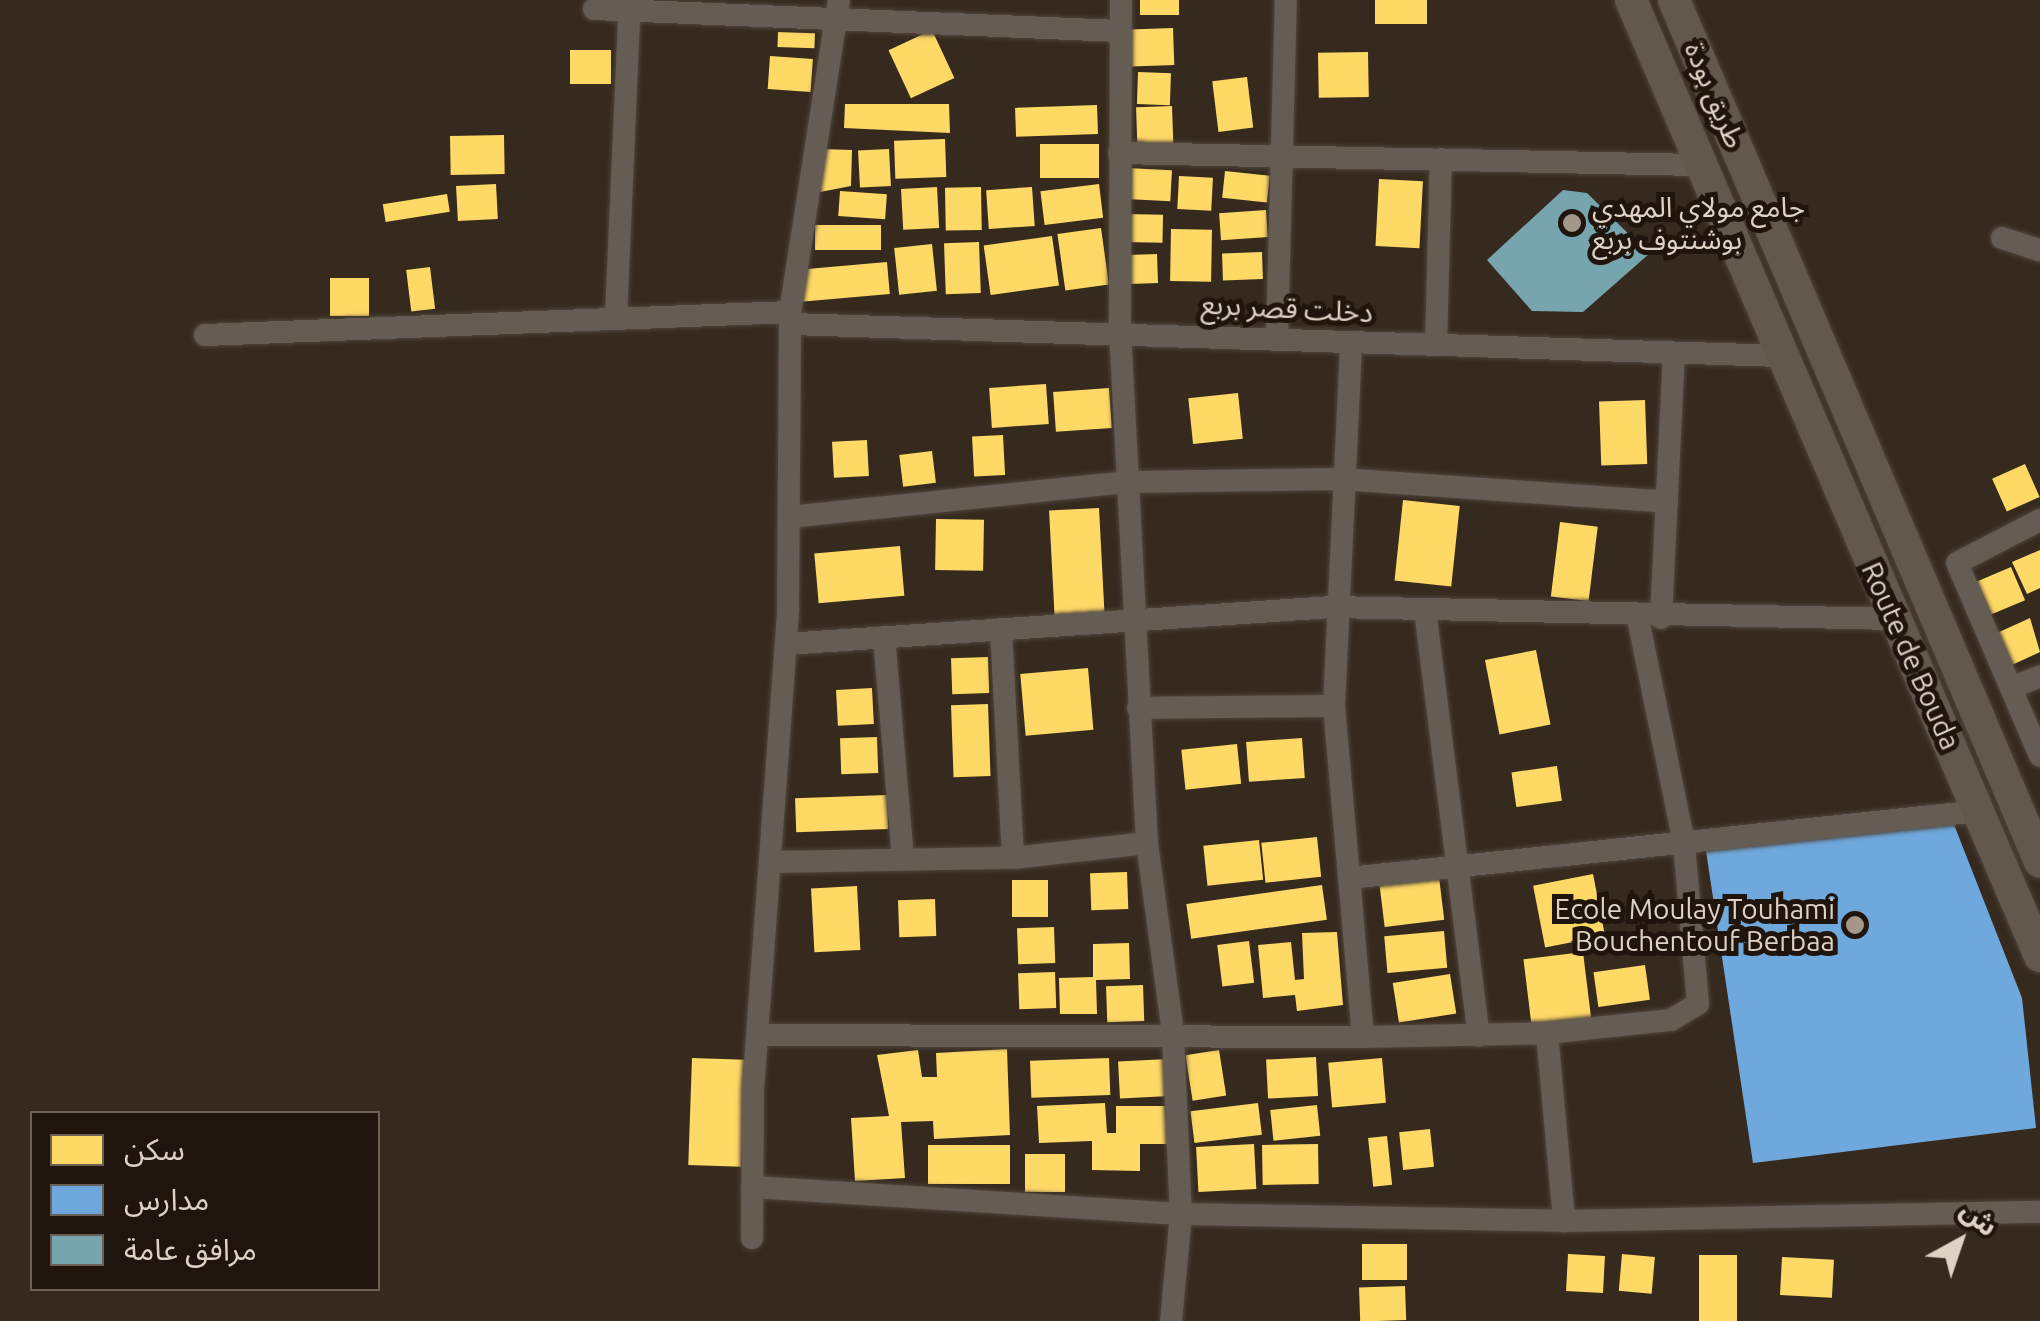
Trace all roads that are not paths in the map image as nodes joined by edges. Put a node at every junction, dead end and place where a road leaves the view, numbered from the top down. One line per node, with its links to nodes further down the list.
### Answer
1 (1121, 0): 8 (street)
2 (1286, 0): 10 (street)
3 (1632, 0): 12 (main road, طريق بودة)
4 (1674, 0): 23 (main road, طريق بودة)
5 (630, 6): 6 (street); 7 (street); 15 (street)
6 (839, 7): 8 (street); 16 (street)
7 (594, 9)
8 (1119, 31): 9 (street)
9 (1119, 153): 10 (street); 17 (street)
10 (1282, 157): 11 (street); 19 (street)
11 (1441, 159): 12 (street); 21 (street)
12 (1698, 166): 24 (main road, طريق بودة)
13 (2002, 238): 14 (street)
14 (2040, 250)
15 (616, 318): 16 (street, دخلت قصر بربع); 18 (street, دخلت قصر بربع)
16 (790, 318): 17 (street, دخلت قصر بربع); 28 (street)
17 (1120, 330): 19 (street, دخلت قصر بربع); 26 (street)
18 (205, 336)
19 (1278, 337): 20 (street, دخلت قصر بربع)
20 (1351, 342): 21 (street, دخلت قصر بربع); 25 (street)
21 (1436, 345): 22 (street, دخلت قصر بربع)
22 (1674, 355): 24 (street, دخلت قصر بربع); 27 (street)
23 (1826, 355): 50 (main road, Route de Bouda)
24 (1781, 356): 34 (main road, Route de Bouda)
25 (1341, 478): 26 (street); 27 (street); 30 (street)
26 (1126, 482): 28 (street); 35 (street)
27 (1666, 502): 33 (street)
28 (789, 517): 38 (street)
29 (2040, 520): 40 (street)
30 (1332, 607): 31 (street); 35 (street); 41 (street)
31 (1425, 610): 32 (street); 51 (street)
32 (1637, 615): 33 (street); 46 (street)
33 (1661, 618): 34 (street)
34 (1894, 619): 44 (main road, Route de Bouda)
35 (1132, 620): 36 (street); 42 (street)
36 (1001, 628): 37 (street); 48 (street)
37 (884, 637): 38 (street); 47 (street)
38 (786, 644): 49 (street)
39 (2040, 676): 40 (street)
40 (2012, 688): 43 (street)
41 (1334, 706): 42 (street); 52 (street)
42 (1138, 708): 45 (street)
43 (2040, 756)
44 (1979, 810): 46 (street); 53 (main road, Route de Bouda)
45 (1148, 843): 48 (street); 54 (street)
46 (1684, 843): 51 (street); 55 (street)
47 (902, 858): 48 (street); 49 (street)
48 (1013, 858)
49 (774, 862): 56 (street)
50 (2040, 862)
51 (1459, 866): 52 (street); 57 (street)
52 (1350, 878): 58 (street)
53 (2040, 956)
54 (1173, 1034): 56 (street); 58 (street); 61 (street)
55 (1547, 1034): 57 (street); 62 (street)
56 (758, 1035): 59 (street)
57 (1479, 1036): 58 (street)
58 (1363, 1037)
59 (752, 1187): 61 (street); 63 (street)
60 (2040, 1212): 62 (street)
61 (1180, 1214): 62 (street); 64 (street)
62 (1564, 1222)
63 (752, 1238)
64 (1171, 1321)

